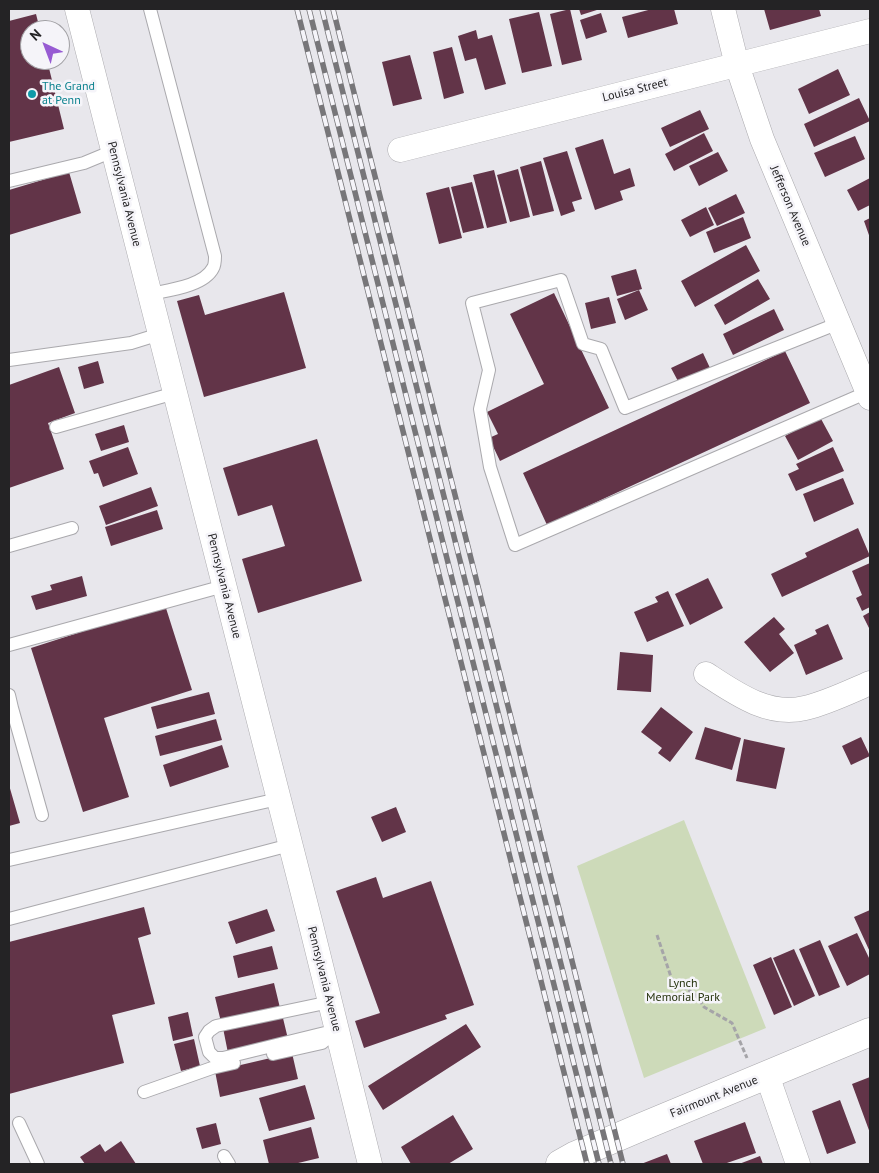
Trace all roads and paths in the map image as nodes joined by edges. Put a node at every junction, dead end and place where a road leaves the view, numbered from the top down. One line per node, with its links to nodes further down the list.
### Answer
1 (77, 9): 7 (street, Pennsylvania Avenue)
2 (150, 9): 9 (lane)
3 (723, 9): 5 (street, Jefferson Avenue)
4 (870, 32): 5 (street, Louisa Street)
5 (737, 65): 6 (street, Louisa Street); 10 (street, Jefferson Avenue)
6 (400, 150)
7 (113, 152): 8 (lane); 9 (street, Pennsylvania Avenue)
8 (9, 181)
9 (150, 294): 11 (street, Pennsylvania Avenue)
10 (839, 323): 14 (street, Jefferson Avenue); 14 (lane)
11 (160, 334): 12 (lane); 13 (street, Pennsylvania Avenue)
12 (9, 360)
13 (175, 393): 15 (lane); 18 (street, Pennsylvania Avenue)
14 (869, 395)
15 (56, 427)
16 (72, 528): 17 (lane)
17 (9, 546)
18 (224, 586): 19 (lane); 23 (street, Pennsylvania Avenue)
19 (9, 645)
20 (706, 674): 21 (street)
21 (870, 683)
22 (10, 704): 24 (lane)
23 (278, 798): 25 (street, Pennsylvania Avenue); 26 (lane)
24 (42, 815)
25 (290, 845): 27 (lane); 29 (street, Pennsylvania Avenue)
26 (9, 860)
27 (9, 919)
28 (657, 935): 32 (path)
29 (330, 1002): 30 (street, Pennsylvania Avenue); 30 (lane)
30 (337, 1030): 33 (lane); 36 (street, Pennsylvania Avenue)
31 (870, 1032): 32 (street, Fairmount Avenue)
32 (761, 1077): 37 (street, Fairmount Avenue); 38 (street)
33 (144, 1092)
34 (19, 1123): 35 (lane)
35 (38, 1164)
36 (370, 1164)
37 (560, 1164)
38 (798, 1164)

